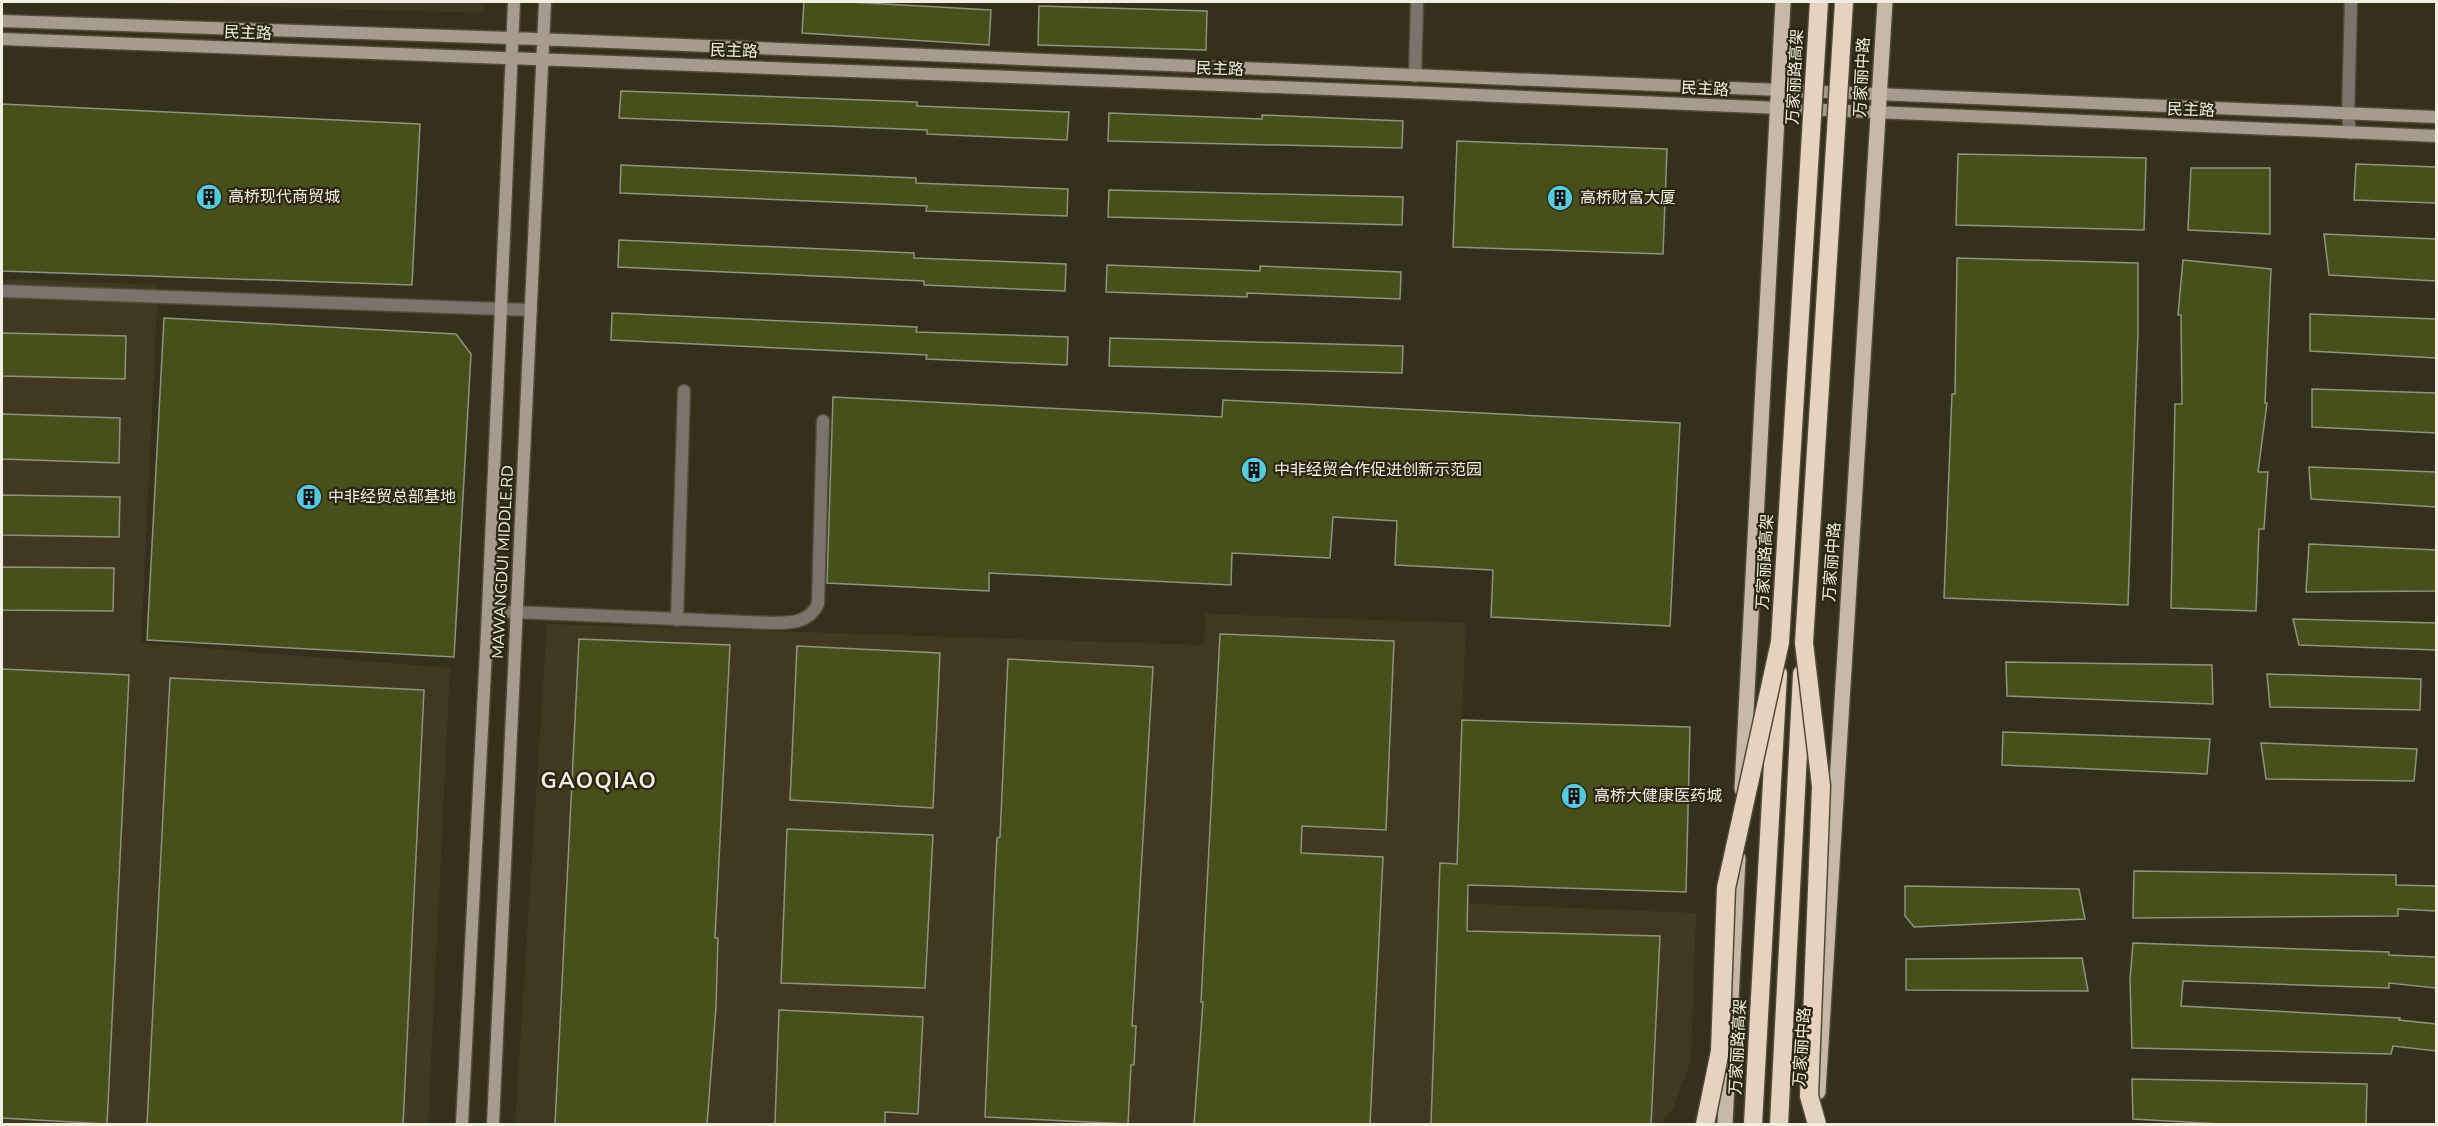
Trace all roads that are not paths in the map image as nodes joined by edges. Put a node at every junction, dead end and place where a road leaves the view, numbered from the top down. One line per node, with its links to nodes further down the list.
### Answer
1 (514, 2): 10 (street, MAWANGDUI MIDDLE.RD)
2 (544, 2): 12 (street, MAWANGDUI MIDDLE.RD)
3 (1417, 2): 15 (street)
4 (1783, 2): 16 (main road)
5 (1819, 2): 32 (highway, 万家丽路高架, bridge)
6 (1844, 2): 33 (highway, bridge)
7 (1885, 2): 17 (main road, 万家丽中路)
8 (2351, 2): 20 (street)
9 (2, 21): 10 (street, 民主路)
10 (513, 38): 12 (street, 民主路); 13 (street, MAWANGDUI MIDDLE.RD)
11 (2, 39): 13 (street, 民主路)
12 (543, 40): 14 (street, MAWANGDUI MIDDLE.RD); 15 (street, 民主路)
13 (512, 60): 14 (street, 民主路); 25 (street, MAWANGDUI MIDDLE.RD)
14 (542, 61): 18 (street, 民主路); 26 (street, MAWANGDUI MIDDLE.RD)
15 (1414, 76): 16 (street, 民主路)
16 (1779, 91): 17 (street, 民主路); 18 (main road)
17 (1879, 96): 19 (main road, 万家丽中路); 20 (street, 民主路)
18 (1778, 108): 19 (street, 民主路); 37 (main road)
19 (1878, 113): 22 (street, 民主路); 40 (main road, 万家丽中路)
20 (2348, 114): 21 (street, 民主路); 22 (street)
21 (2436, 117)
22 (2350, 133): 23 (street, 民主路)
23 (2436, 136)
24 (2, 291): 25 (street)
25 (501, 310): 26 (street); 29 (street, MAWANGDUI MIDDLE.RD)
26 (531, 310): 30 (street, MAWANGDUI MIDDLE.RD)
27 (684, 392): 31 (street)
28 (823, 421): 31 (street)
29 (488, 611): 30 (street); 34 (street, MAWANGDUI MIDDLE.RD)
30 (517, 614): 31 (street); 35 (street, MAWANGDUI MIDDLE.RD)
31 (677, 620)
32 (1780, 642): 36 (highway, bridge); 38 (highway, 万家丽路高架, bridge)
33 (1804, 643): 39 (highway, bridge); 40 (highway, bridge)
34 (462, 1125)
35 (493, 1125)
36 (1705, 1125)
37 (1725, 1125)
38 (1753, 1125)
39 (1779, 1125)
40 (1817, 1125)

